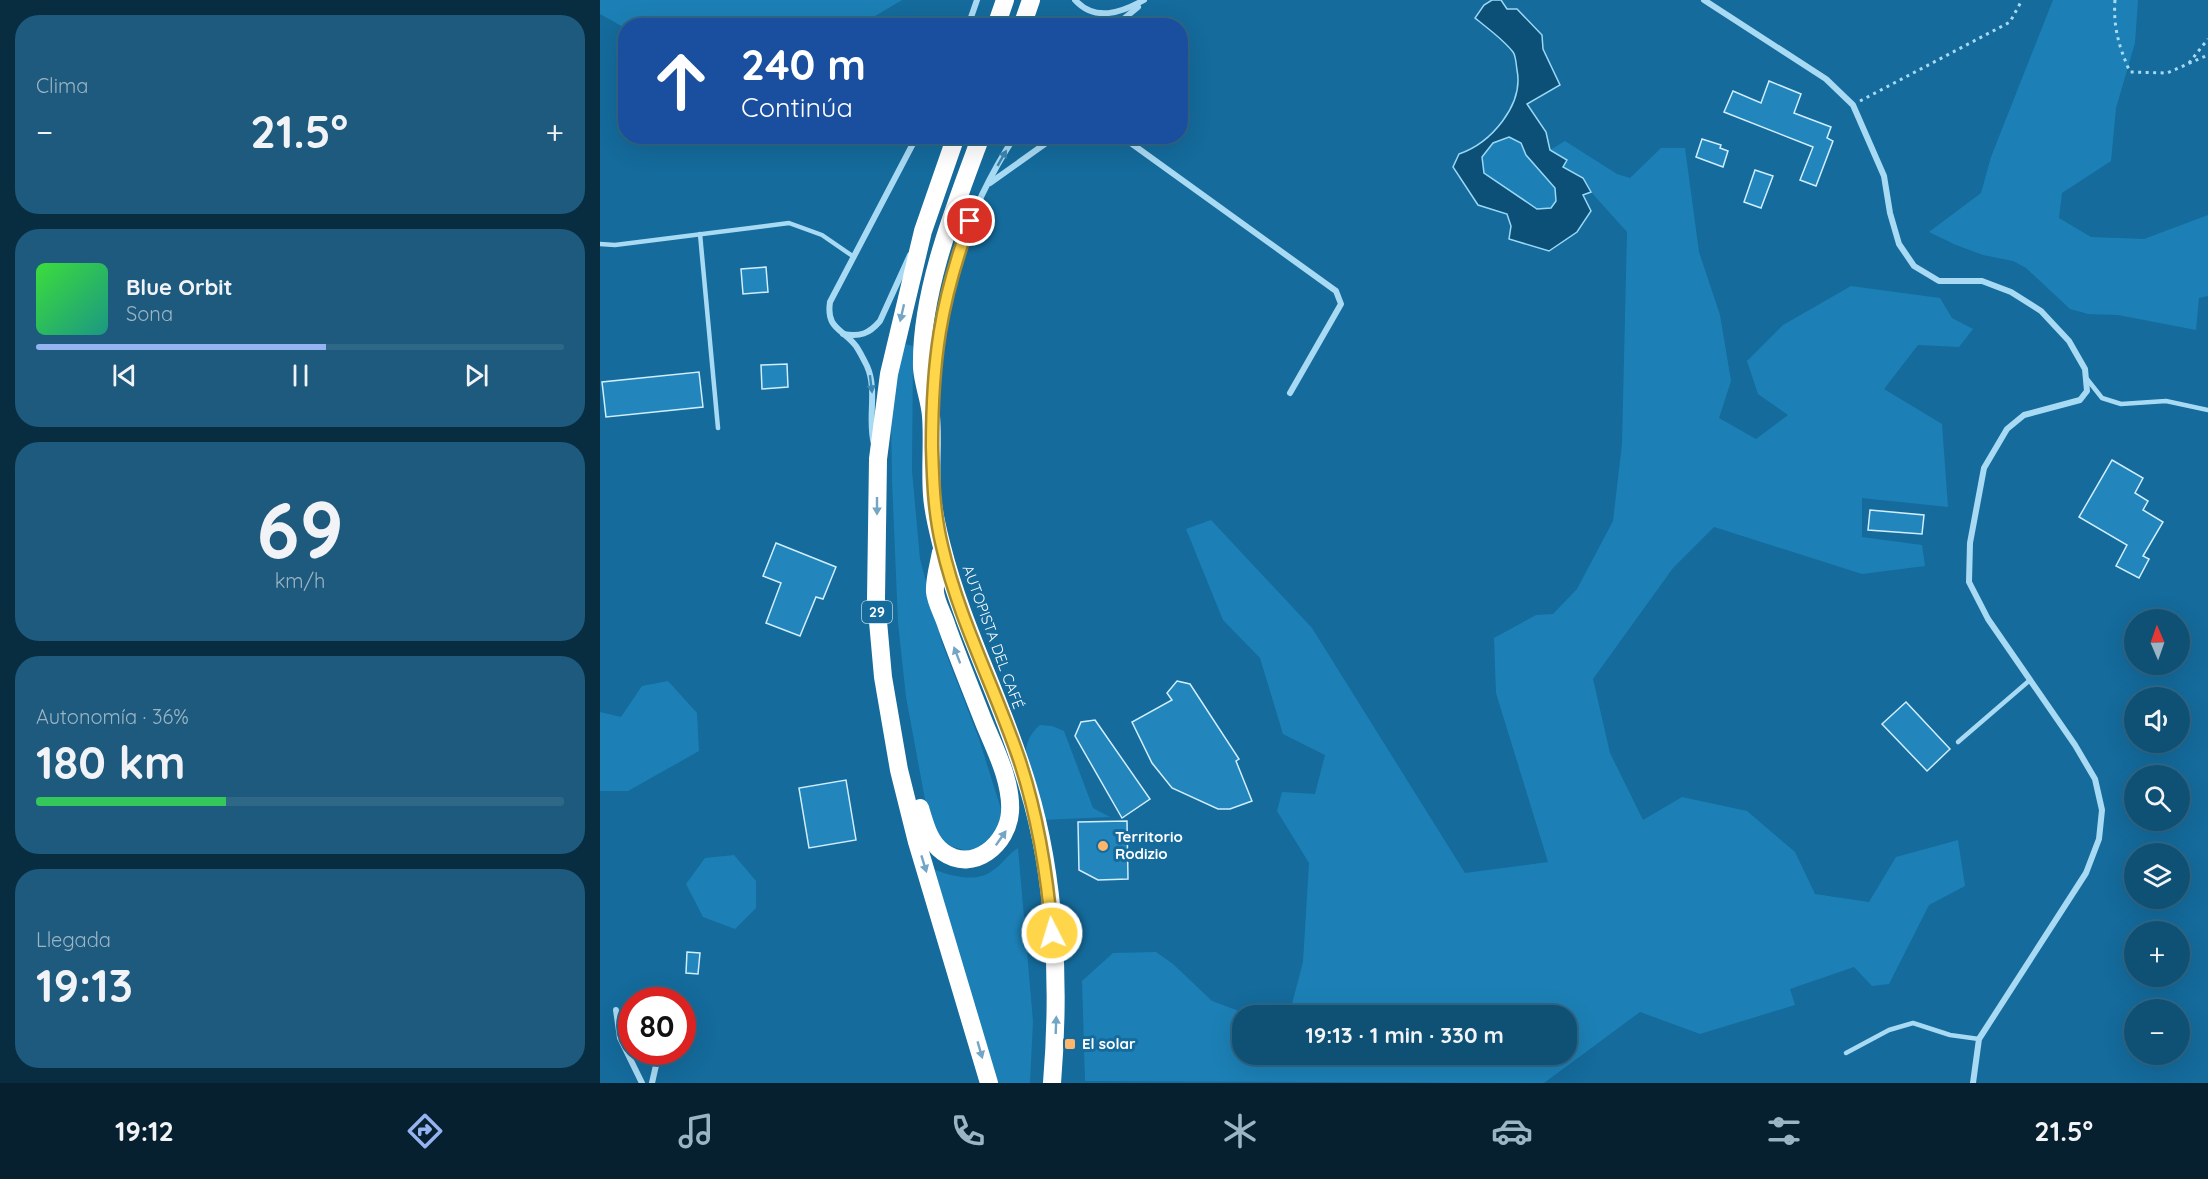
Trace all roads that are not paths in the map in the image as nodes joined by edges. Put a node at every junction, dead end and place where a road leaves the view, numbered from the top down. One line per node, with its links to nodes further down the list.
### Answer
1 (976, 0): 7 (street)
2 (1005, 0): 8 (highway)
3 (1032, 0): 9 (highway)
4 (1075, 0): 5 (street)
5 (1146, 0): 10 (street)
6 (1704, 0): 23 (street)
7 (970, 18)
8 (999, 18)
9 (1025, 18)
10 (1125, 18)
11 (913, 144): 21 (street)
12 (953, 144): 18 (highway, 29)
13 (978, 144): 26 (highway, AUTOPISTA DEL CAFÉ)
14 (1010, 144): 17 (street, one-way to 14)
15 (1045, 144): 17 (street)
16 (1132, 144): 24 (street)
17 (987, 185): 26 (street)
18 (923, 231): 22 (street); 28 (highway, 29, one-way to 28)
19 (699, 234): 20 (lane); 21 (lane); 27 (lane)
20 (600, 244)
21 (855, 257): 22 (street)
22 (843, 334): 28 (street, one-way to 28)
23 (2087, 380): 25 (lane); 31 (street)
24 (1290, 393)
25 (2208, 410)
26 (931, 413): 29 (highway, AUTOPISTA DEL CAFÉ)
27 (718, 428)
28 (878, 459): 30 (highway, 29, one-way to 30)
29 (942, 547): 30 (highway, one-way to 29); 40 (highway, AUTOPISTA DEL CAFÉ, one-way to 29)
30 (876, 599): 39 (highway, 29, one-way to 39)
31 (2030, 680): 32 (lane); 34 (street)
32 (1958, 742)
33 (616, 1010): 37 (street)
34 (1979, 1039): 35 (lane); 41 (street)
35 (1846, 1053)
36 (656, 1065): 38 (street)
37 (642, 1083)
38 (652, 1083)
39 (989, 1083)
40 (1052, 1083)
41 (1973, 1083)

